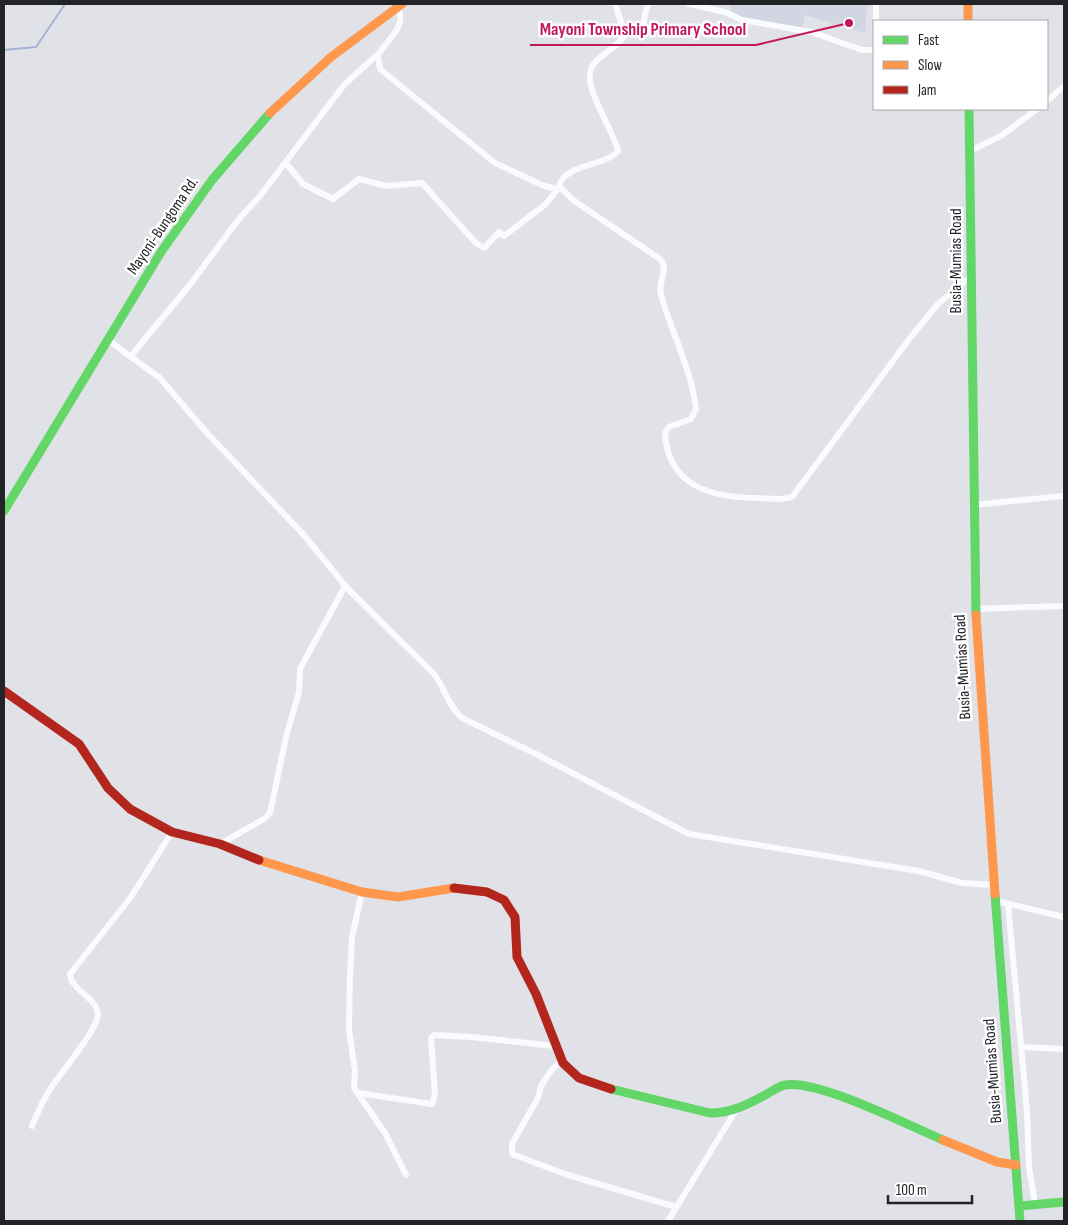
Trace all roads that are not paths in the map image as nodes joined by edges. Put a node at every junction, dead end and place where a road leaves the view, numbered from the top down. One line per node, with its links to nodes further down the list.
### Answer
1 (615, 4): 9 (street)
2 (649, 4): 9 (street)
3 (689, 4): 10 (street)
4 (876, 4): 7 (street)
5 (968, 4): 8 (main road)
6 (400, 5): 11 (street); 20 (main road, Mayoni-Bungoma Rd.)
7 (876, 20)
8 (968, 20)
9 (625, 34): 18 (street)
10 (873, 50)
11 (380, 52): 17 (street); 18 (street)
12 (1064, 86): 13 (street)
13 (1048, 100)
14 (969, 110): 16 (main road, Busia-Mumias Road)
15 (1036, 110): 16 (street)
16 (970, 151): 19 (main road, Busia-Mumias Road)
17 (286, 163): 18 (street); 21 (street)
18 (559, 190): 19 (street)
19 (971, 277): 23 (main road, Busia-Mumias Road)
20 (108, 340): 21 (street); 24 (main road, Mayoni-Bungoma Rd.)
21 (131, 356): 25 (street)
22 (1064, 496): 23 (street)
23 (973, 505): 27 (main road, Busia-Mumias Road)
24 (4, 511)
25 (345, 586): 30 (street); 31 (street)
26 (1064, 606): 27 (street)
27 (975, 609): 31 (main road, Busia-Mumias Road)
28 (4, 691): 29 (main road)
29 (172, 832): 30 (main road); 44 (street)
30 (220, 844): 32 (main road)
31 (994, 885): 33 (main road, Busia-Mumias Road)
32 (362, 892): 36 (main road); 40 (street)
33 (996, 901): 34 (street); 43 (main road, Busia-Mumias Road)
34 (1008, 904): 35 (street); 37 (street)
35 (1064, 917)
36 (555, 1046): 39 (main road); 40 (street)
37 (1022, 1047): 38 (street); 42 (street)
38 (1064, 1049)
39 (562, 1060): 41 (main road); 50 (street)
40 (358, 1093): 46 (street)
41 (736, 1110): 45 (main road); 50 (street)
42 (1027, 1111): 43 (street); 48 (street)
43 (1012, 1113): 45 (main road, Busia-Mumias Road)
44 (32, 1126)
45 (1016, 1165): 49 (main road, Busia-Mumias Road)
46 (406, 1175)
47 (1064, 1202): 48 (main road)
48 (1035, 1204): 49 (main road)
49 (1019, 1206): 54 (main road, Busia-Mumias Road)
50 (676, 1208): 51 (street)
51 (672, 1214): 52 (street); 53 (street)
52 (668, 1221)
53 (678, 1221)
54 (1020, 1221)

